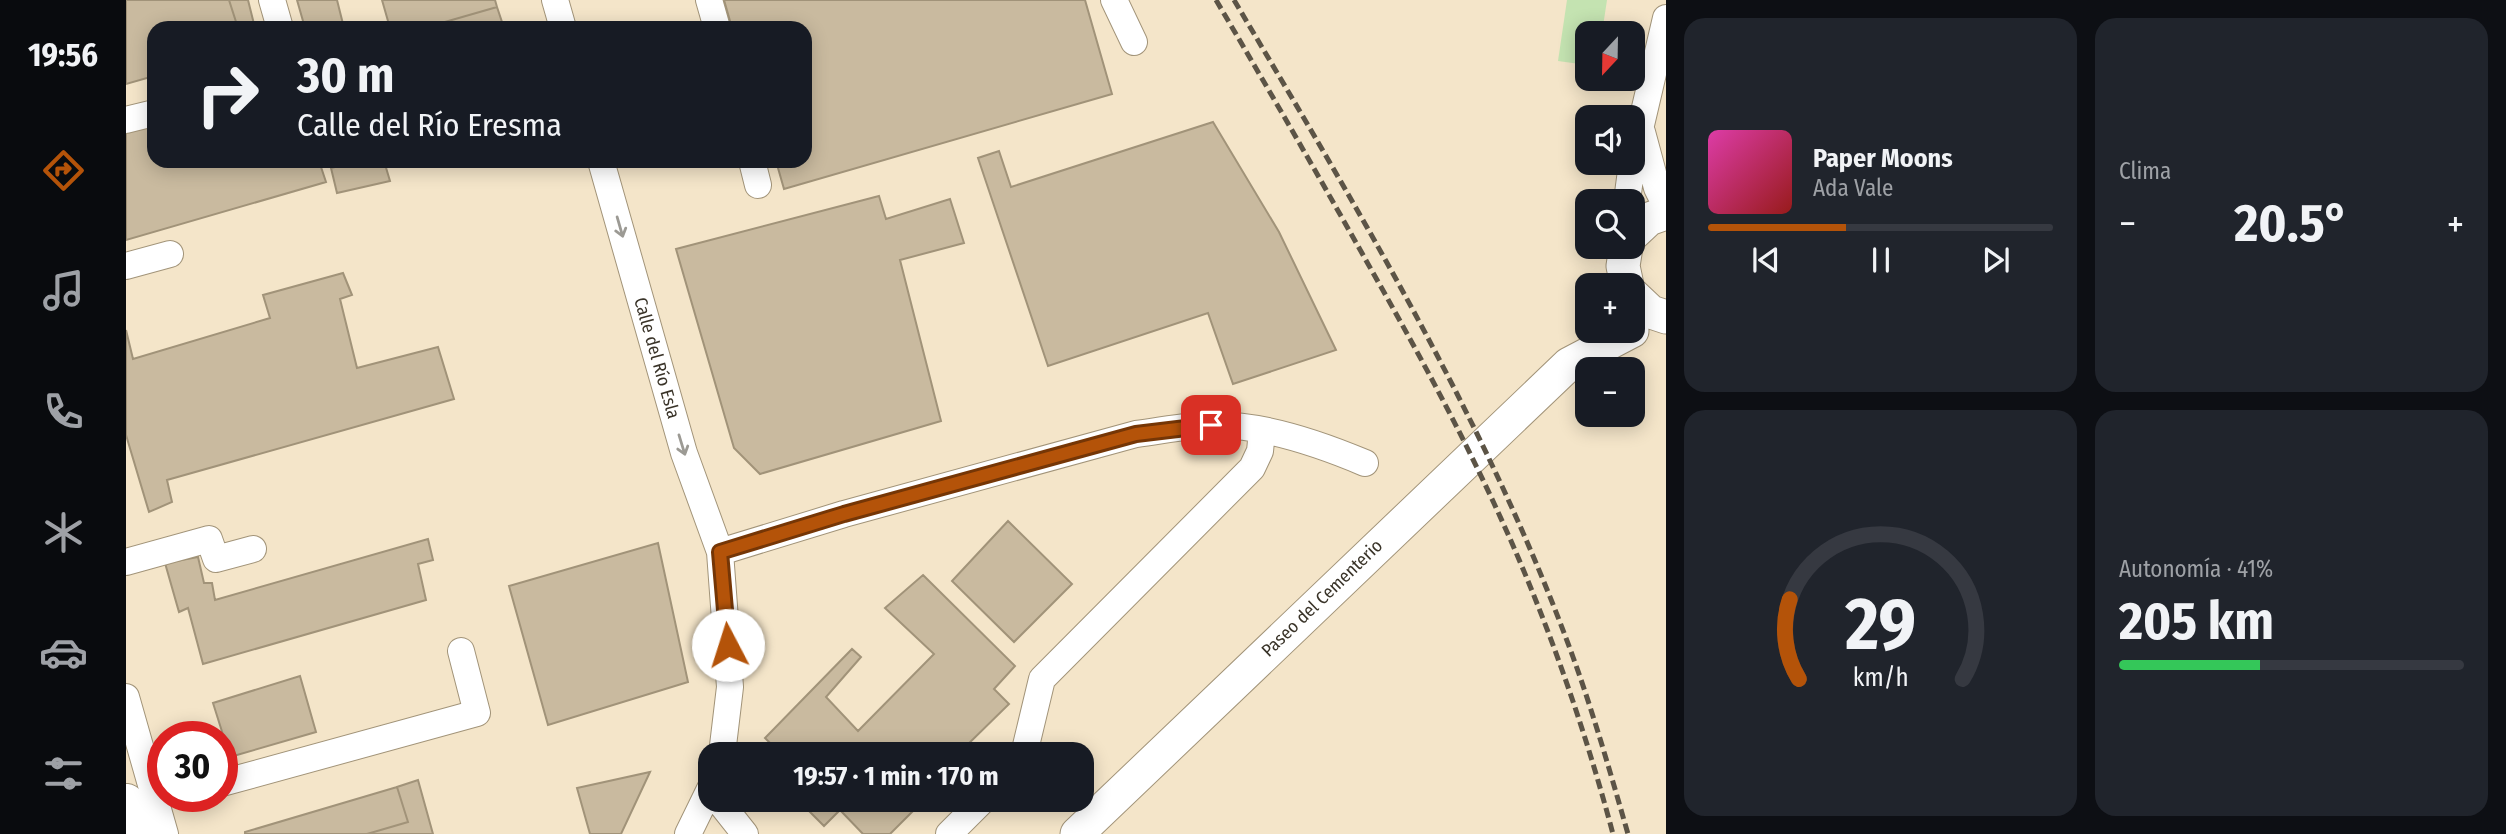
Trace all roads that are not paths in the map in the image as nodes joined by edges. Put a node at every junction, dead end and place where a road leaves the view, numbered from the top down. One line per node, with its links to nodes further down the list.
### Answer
1 (272, 0): 6 (street)
2 (555, 0): 7 (street)
3 (709, 0): 8 (street)
4 (1114, 0): 9 (street)
5 (1666, 18): 10 (street)
6 (278, 21)
7 (561, 21)
8 (715, 21)
9 (1134, 43)
10 (1645, 110)
11 (147, 115): 12 (street)
12 (126, 120)
13 (1645, 144): 15 (street)
14 (603, 168): 26 (street, Calle del Río Esla, one-way to 26)
15 (1666, 206)
16 (1666, 213): 17 (main road)
17 (1645, 223)
18 (170, 254): 19 (street)
19 (126, 266)
20 (1654, 321): 22 (main road, Paseo del Cementerio)
21 (1581, 343): 22 (main road, Paseo del Cementerio)
22 (1569, 364): 44 (main road, Paseo del Cementerio)
23 (1262, 431): 24 (street); 26 (street); 31 (street)
24 (1365, 463)
25 (253, 549): 27 (street)
26 (720, 552): 30 (street, Calle del Río Esla)
27 (126, 562)
28 (461, 651): 33 (street)
29 (126, 697): 32 (street)
30 (723, 742)
31 (1027, 742)
32 (147, 778)
33 (238, 779)
34 (147, 812): 39 (highway)
35 (157, 812): 40 (street)
36 (699, 812): 41 (street)
37 (728, 812): 42 (street)
38 (971, 812): 43 (street)
39 (135, 834)
40 (165, 834)
41 (688, 834)
42 (745, 834)
43 (949, 834)
44 (1077, 834)

